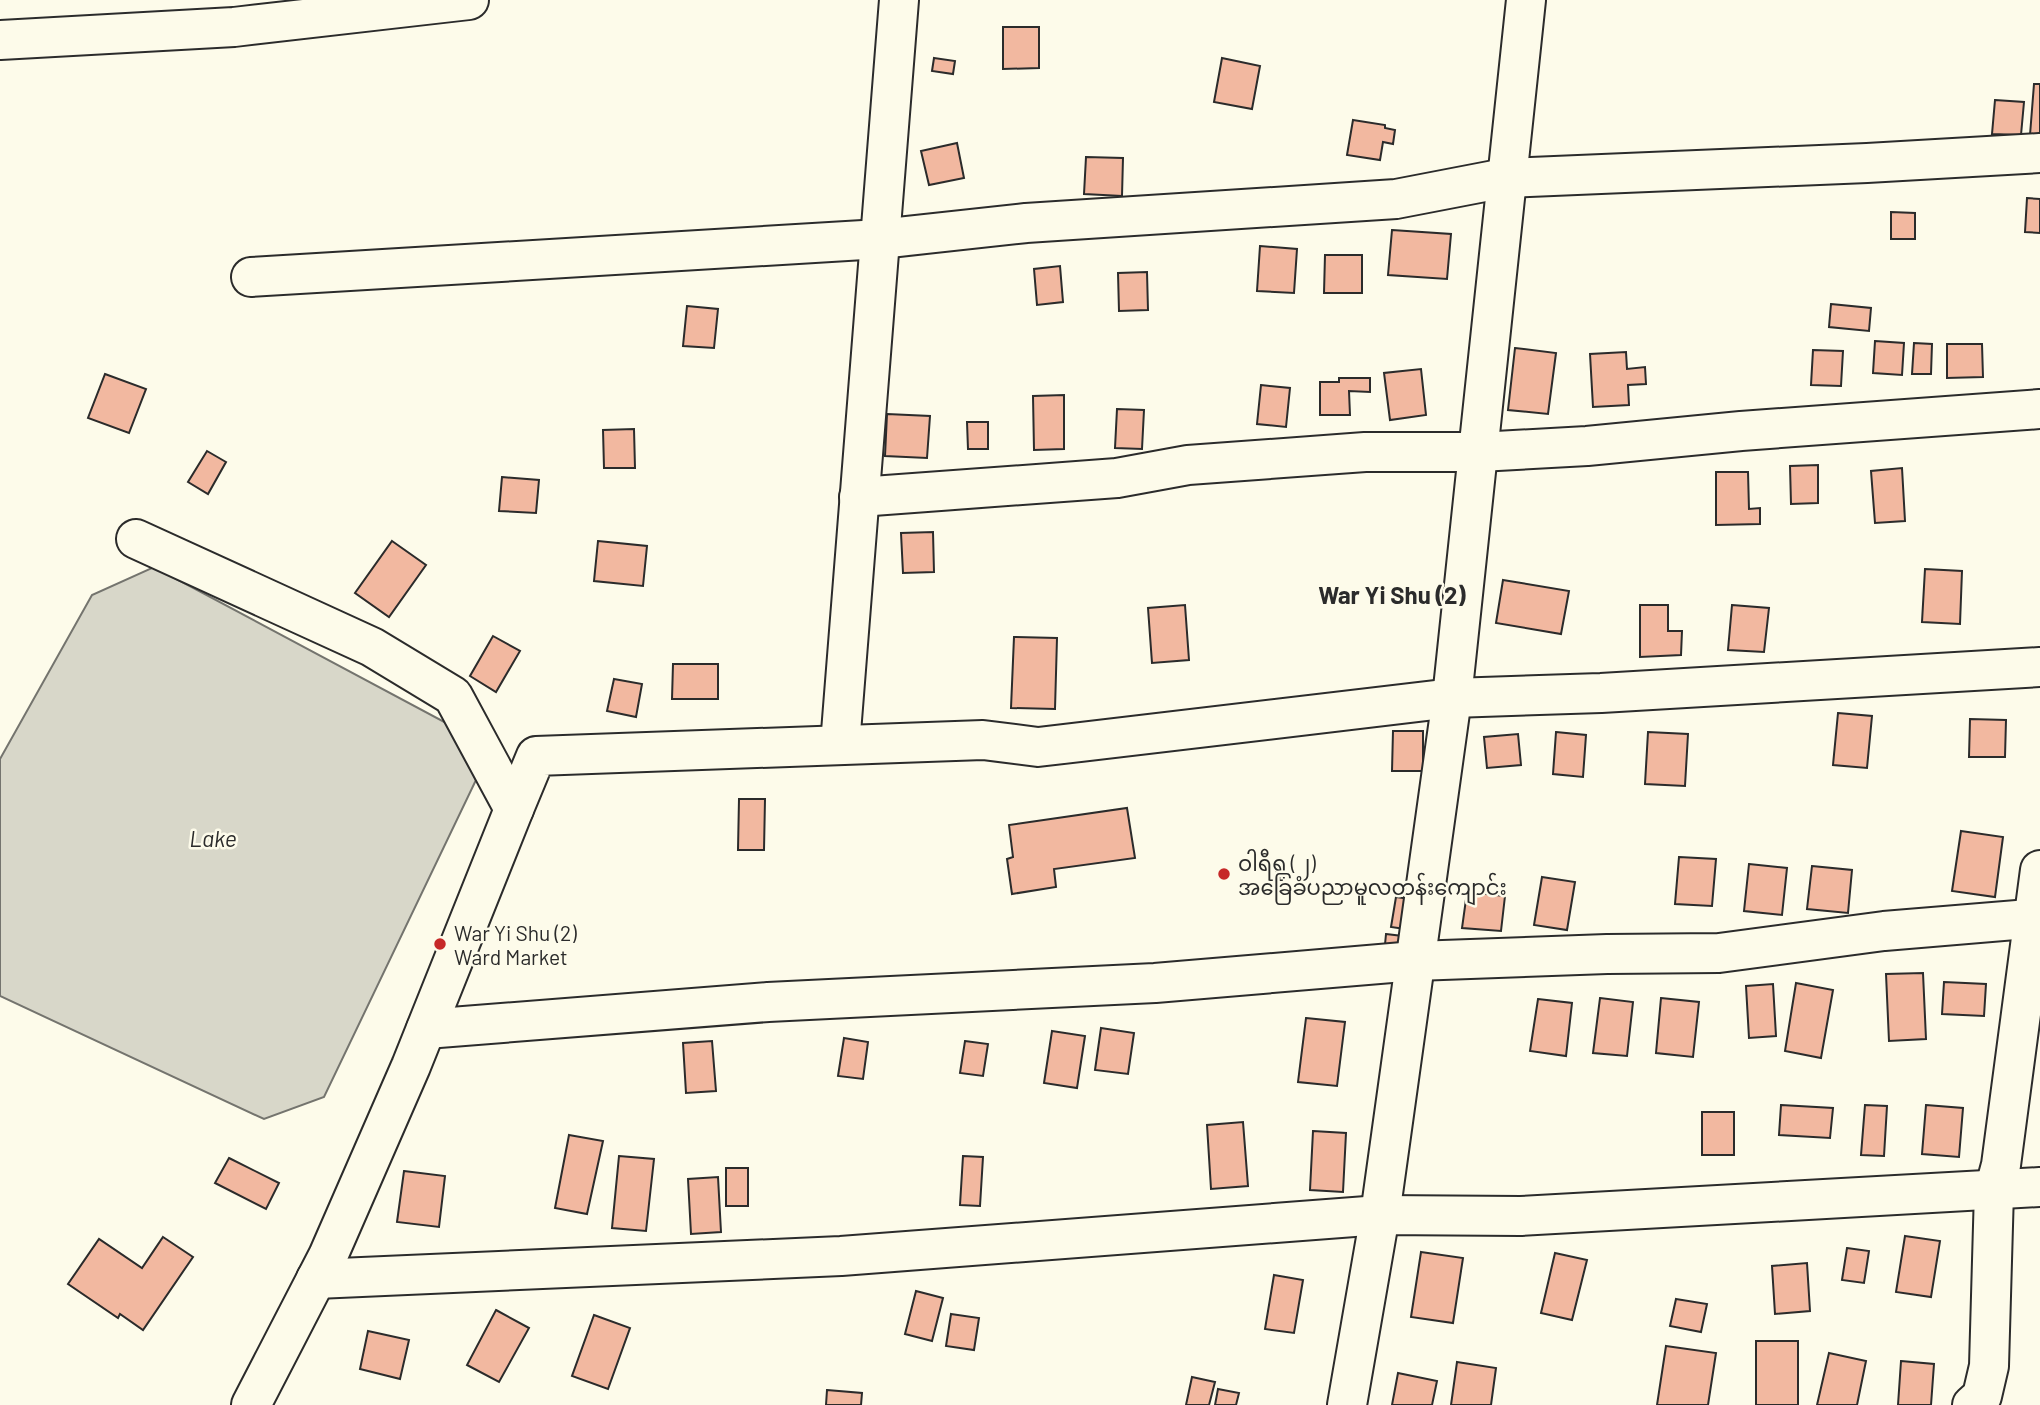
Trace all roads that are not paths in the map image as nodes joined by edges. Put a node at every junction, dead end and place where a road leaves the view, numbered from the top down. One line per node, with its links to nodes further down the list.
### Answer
1 (469, 0): 4 (street)
2 (899, 0): 7 (street)
3 (1526, 0): 6 (street)
4 (0, 40)
5 (2040, 153): 6 (street)
6 (1505, 178): 7 (street); 10 (street)
7 (880, 239): 8 (street); 11 (street)
8 (251, 277)
9 (2040, 409): 10 (street)
10 (1479, 452): 11 (street); 14 (street)
11 (859, 497): 15 (street)
12 (136, 539): 16 (street)
13 (2040, 667): 14 (street)
14 (1452, 698): 15 (street); 19 (street)
15 (840, 745): 16 (street)
16 (514, 809): 20 (street)
17 (2040, 870): 18 (street)
18 (2036, 918): 19 (street); 22 (street)
19 (1415, 961): 20 (street); 23 (street)
20 (426, 1029): 24 (street)
21 (2040, 1187): 22 (street)
22 (1994, 1191): 23 (street); 27 (street)
23 (1380, 1214): 24 (street); 26 (street)
24 (316, 1279): 25 (street)
25 (251, 1405)
26 (1347, 1405)
27 (1972, 1405)

